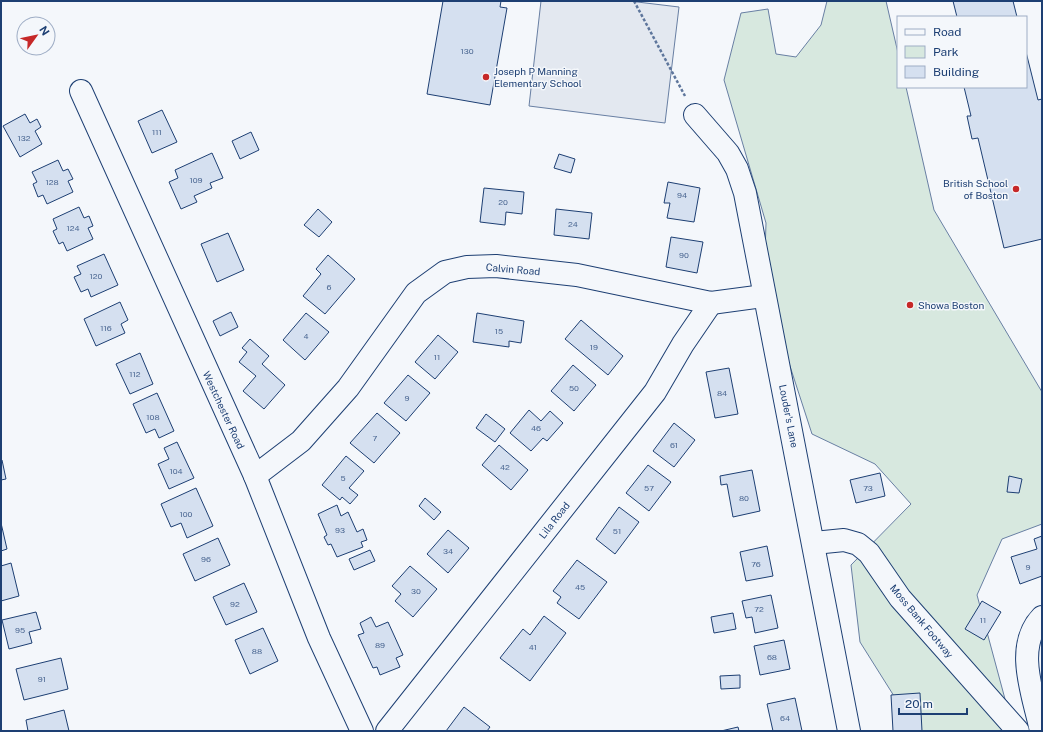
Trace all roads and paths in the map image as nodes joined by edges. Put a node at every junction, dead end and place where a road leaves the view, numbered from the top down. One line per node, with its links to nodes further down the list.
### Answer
1 (634, 1): 3 (path)
2 (81, 91): 6 (street, Westchester Road)
3 (695, 115): 4 (street, Louder's Lane)
4 (764, 296): 5 (street, Calvin Road); 7 (street, Louder's Lane)
5 (711, 303): 6 (street, Calvin Road); 10 (street, Lila Road)
6 (255, 476): 9 (street, Westchester Road)
7 (814, 543): 11 (street, Louder's Lane); 12 (street, Moss Bank Footway)
8 (1042, 617): 13 (street)
9 (362, 731)
10 (387, 731)
11 (849, 731)
12 (1018, 731)
13 (1041, 731)

